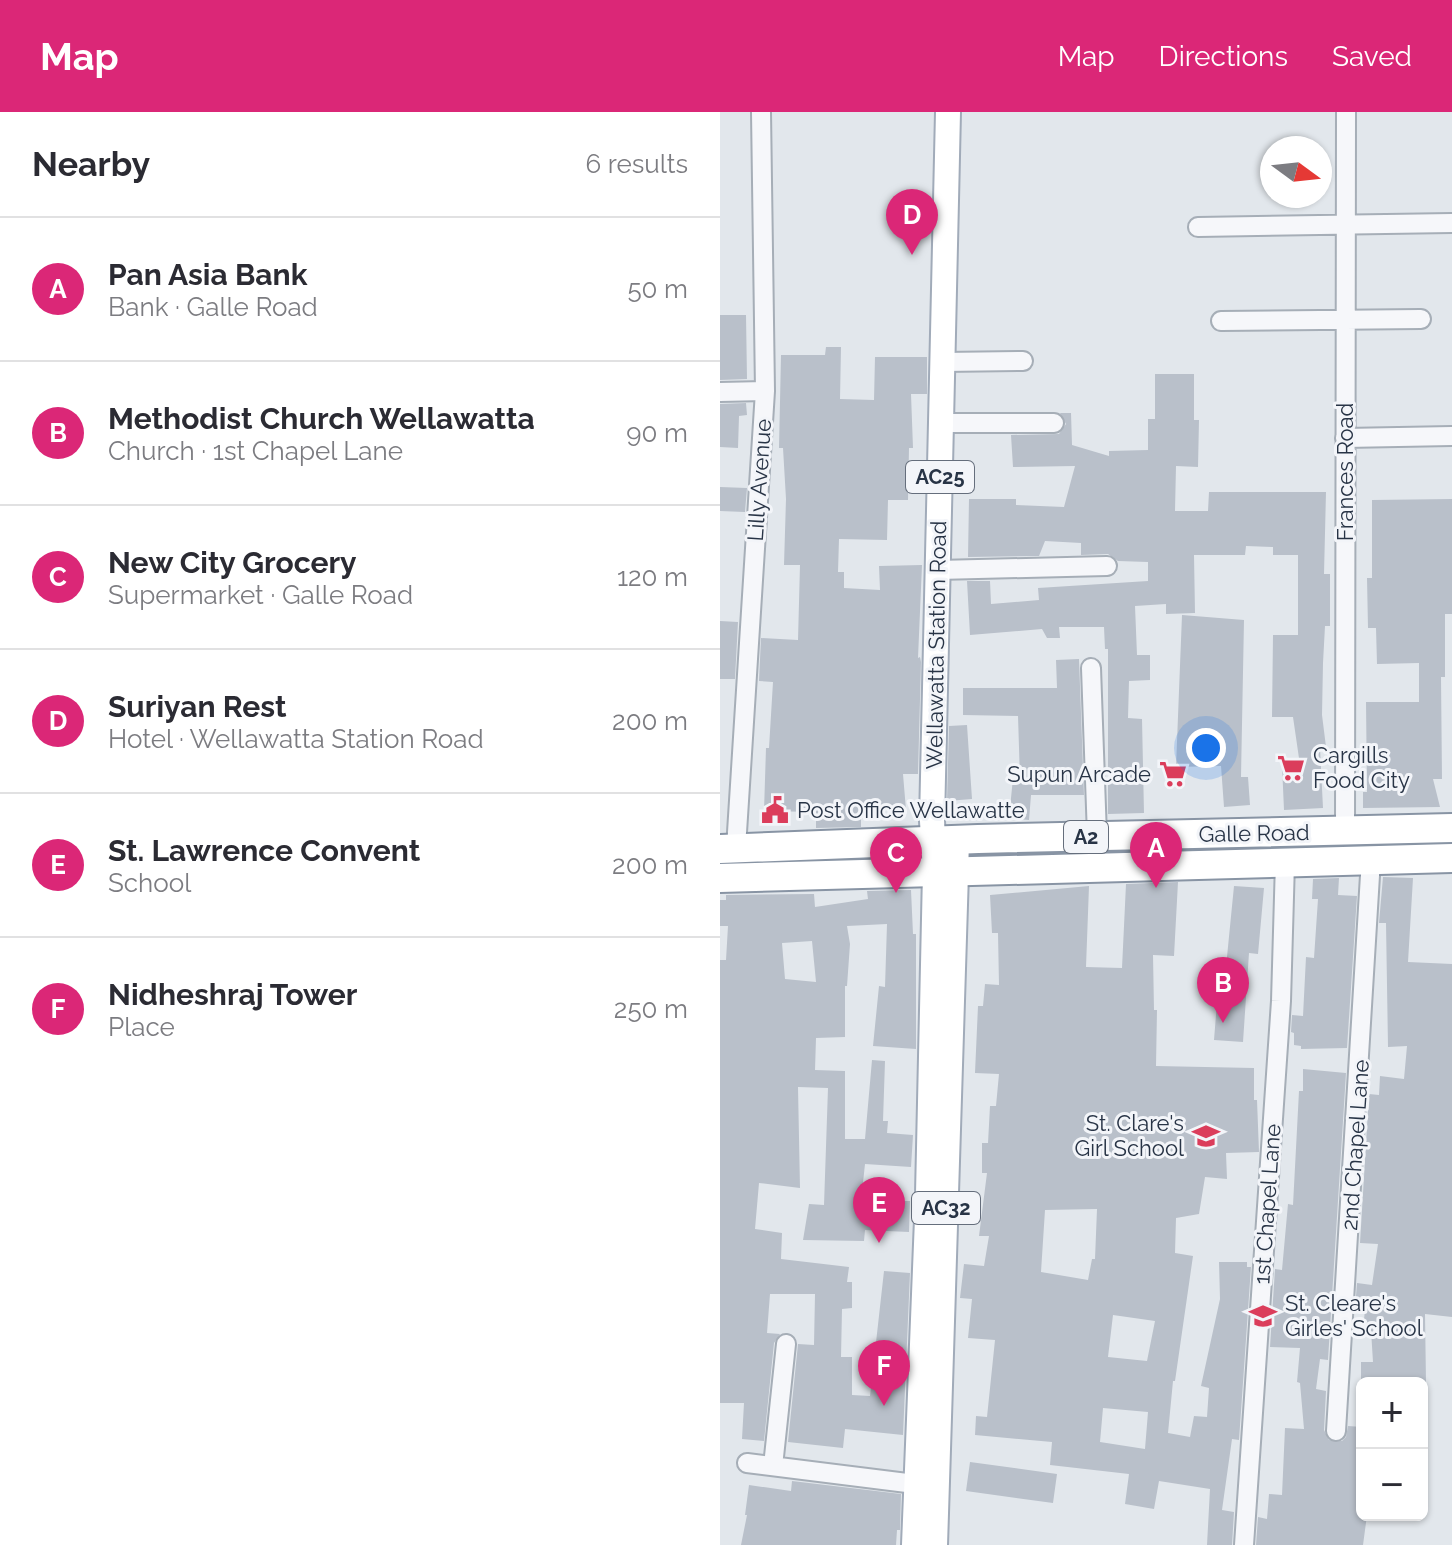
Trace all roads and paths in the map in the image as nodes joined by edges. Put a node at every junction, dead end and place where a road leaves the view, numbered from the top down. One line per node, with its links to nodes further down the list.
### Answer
1 (761, 112): 12 (street, Lilly Avenue)
2 (948, 112): 11 (main road, Wellawatta Station Road / AC25)
3 (1346, 112): 5 (street, Frances Road)
4 (1452, 223): 5 (street)
5 (1346, 224): 6 (street); 7 (street, Frances Road)
6 (1198, 227)
7 (1346, 319): 8 (street); 9 (street); 17 (street, Frances Road)
8 (1421, 319)
9 (1221, 321)
10 (1023, 361): 11 (street)
11 (943, 362): 14 (main road, Wellawatta Station Road / AC25)
12 (765, 391): 13 (street); 25 (street, Lilly Avenue)
13 (720, 392)
14 (942, 423): 15 (street); 19 (main road, Wellawatta Station Road / AC25)
15 (1054, 423)
16 (1452, 436): 17 (street)
17 (1345, 438): 22 (street, Frances Road)
18 (1107, 566): 19 (street)
19 (938, 570): 24 (main road, Wellawatta Station Road / AC25)
20 (1091, 668): 23 (street)
21 (1452, 828): 22 (highway, Galle Road / A2)
22 (1345, 831): 23 (highway, Galle Road / A2)
23 (1097, 836): 24 (highway, Galle Road / A2)
24 (946, 842): 25 (highway, Galle Road / A2); 29 (main road, Wellawatta Station Road)
25 (728, 848)
26 (1452, 858): 27 (highway, Galle Road / A2)
27 (1371, 859): 28 (highway, Galle Road / A2); 32 (street, 2nd Chapel Lane)
28 (1285, 862): 29 (highway, Galle Road / A2); 38 (street, 1st Chapel Lane)
29 (946, 872): 30 (highway, Galle Road / A2); 35 (main road, AC32); 37 (main road, AC32)
30 (720, 878)
31 (786, 1344): 34 (street)
32 (1336, 1431)
33 (747, 1463): 34 (street)
34 (773, 1466): 35 (street)
35 (915, 1484): 36 (main road, AC32)
36 (914, 1545)
37 (935, 1545)
38 (1244, 1545)

